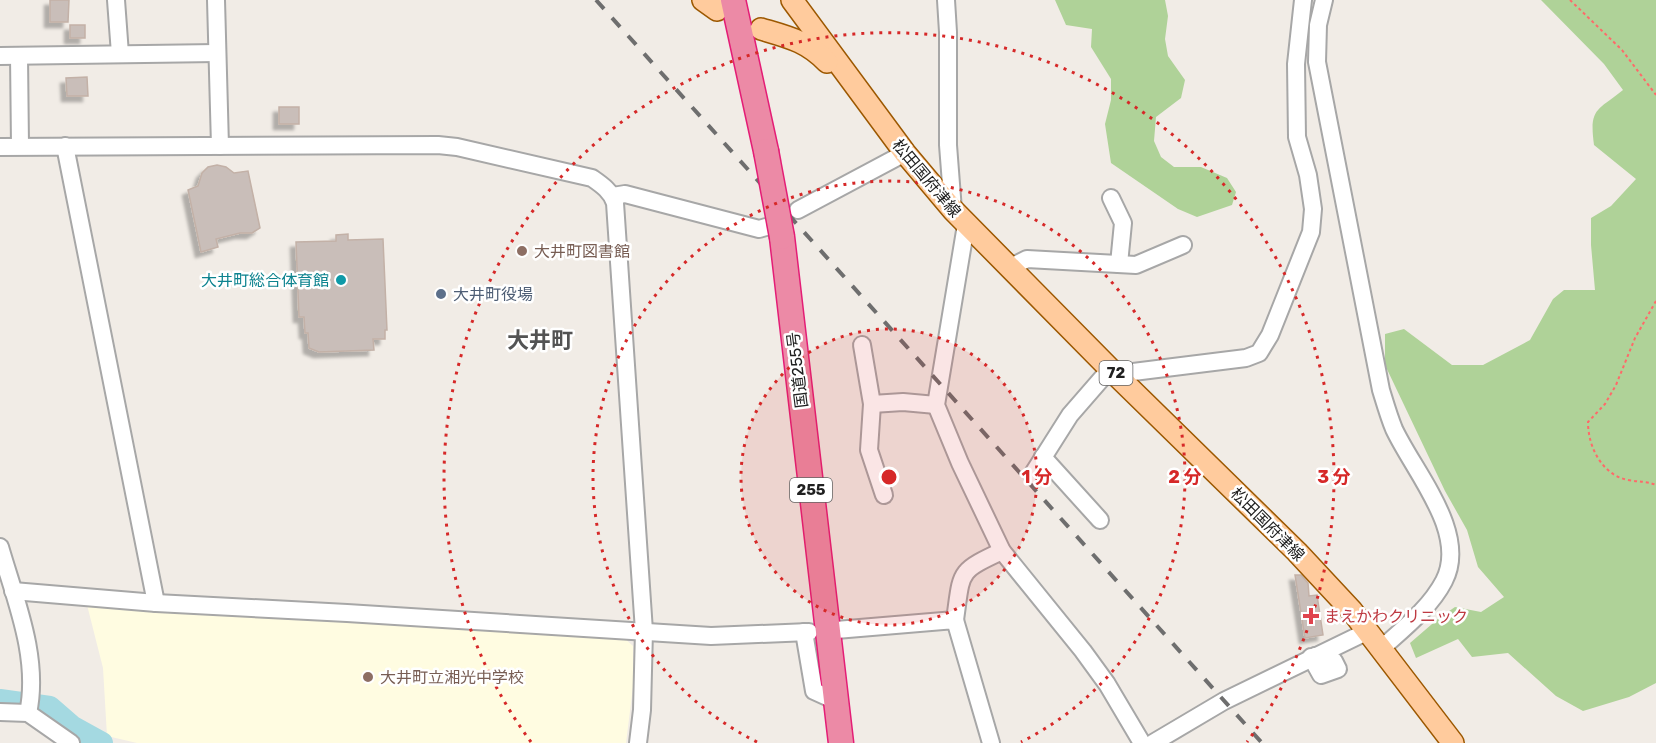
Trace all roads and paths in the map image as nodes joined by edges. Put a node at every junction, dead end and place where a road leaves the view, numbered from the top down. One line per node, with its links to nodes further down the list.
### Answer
1 (116, 0): 11 (street)
2 (216, 0): 10 (street)
3 (792, 0): 15 (main road, 松田国府津線 / 72)
4 (946, 0): 24 (street)
5 (1303, 0): 31 (street)
6 (1324, 0): 47 (street)
7 (1570, 0): 14 (path)
8 (717, 3): 25 (highway, 国道255号 / 255, bridge)
9 (761, 28): 15 (main road, 松田国府津線 / 72)
10 (217, 53): 11 (street); 16 (street)
11 (120, 54): 13 (street)
12 (0, 56): 13 (street)
13 (19, 56): 18 (street)
14 (1656, 95)
15 (871, 108): 20 (main road, 松田国府津線 / 72)
16 (220, 146): 19 (street); 21 (street)
17 (0, 147): 18 (street)
18 (20, 147): 19 (street)
19 (65, 147): 42 (street)
20 (905, 153): 23 (street); 24 (main road, 松田国府津線 / 72)
21 (613, 196): 25 (street); 45 (street)
22 (1111, 198): 27 (street)
23 (798, 210)
24 (960, 218): 28 (main road, 松田国府津線 / 72); 33 (street)
25 (774, 232): 48 (highway, 国道255号 / 255)
26 (1183, 245): 27 (street)
27 (1119, 264): 28 (street)
28 (1009, 267): 31 (main road, 松田国府津線 / 72)
29 (1656, 301): 36 (path)
30 (862, 345): 32 (street)
31 (1114, 371): 34 (street); 46 (main road, 松田国府津線 / 72)
32 (872, 404): 33 (street); 37 (street)
33 (936, 405): 40 (street)
34 (1043, 457): 35 (street); 38 (street)
35 (1032, 475)
36 (1656, 485)
37 (884, 495)
38 (1101, 520)
39 (0, 547): 41 (street)
40 (1002, 551): 43 (street); 55 (street)
41 (13, 591): 42 (street); 49 (street)
42 (156, 603): 45 (street)
43 (955, 620): 44 (street); 54 (street)
44 (836, 630)
45 (644, 631): 48 (street); 52 (street)
46 (1366, 632): 47 (main road, 松田国府津線 / 72); 56 (street)
47 (1381, 649): 57 (main road, 松田国府津線 / 72)
48 (836, 702): 53 (highway, 国道255号 / 255)
49 (29, 706): 50 (street); 51 (street)
50 (0, 712)
51 (71, 743)
52 (638, 743)
53 (841, 743)
54 (991, 743)
55 (1142, 743)
56 (1155, 743)
57 (1453, 743)

